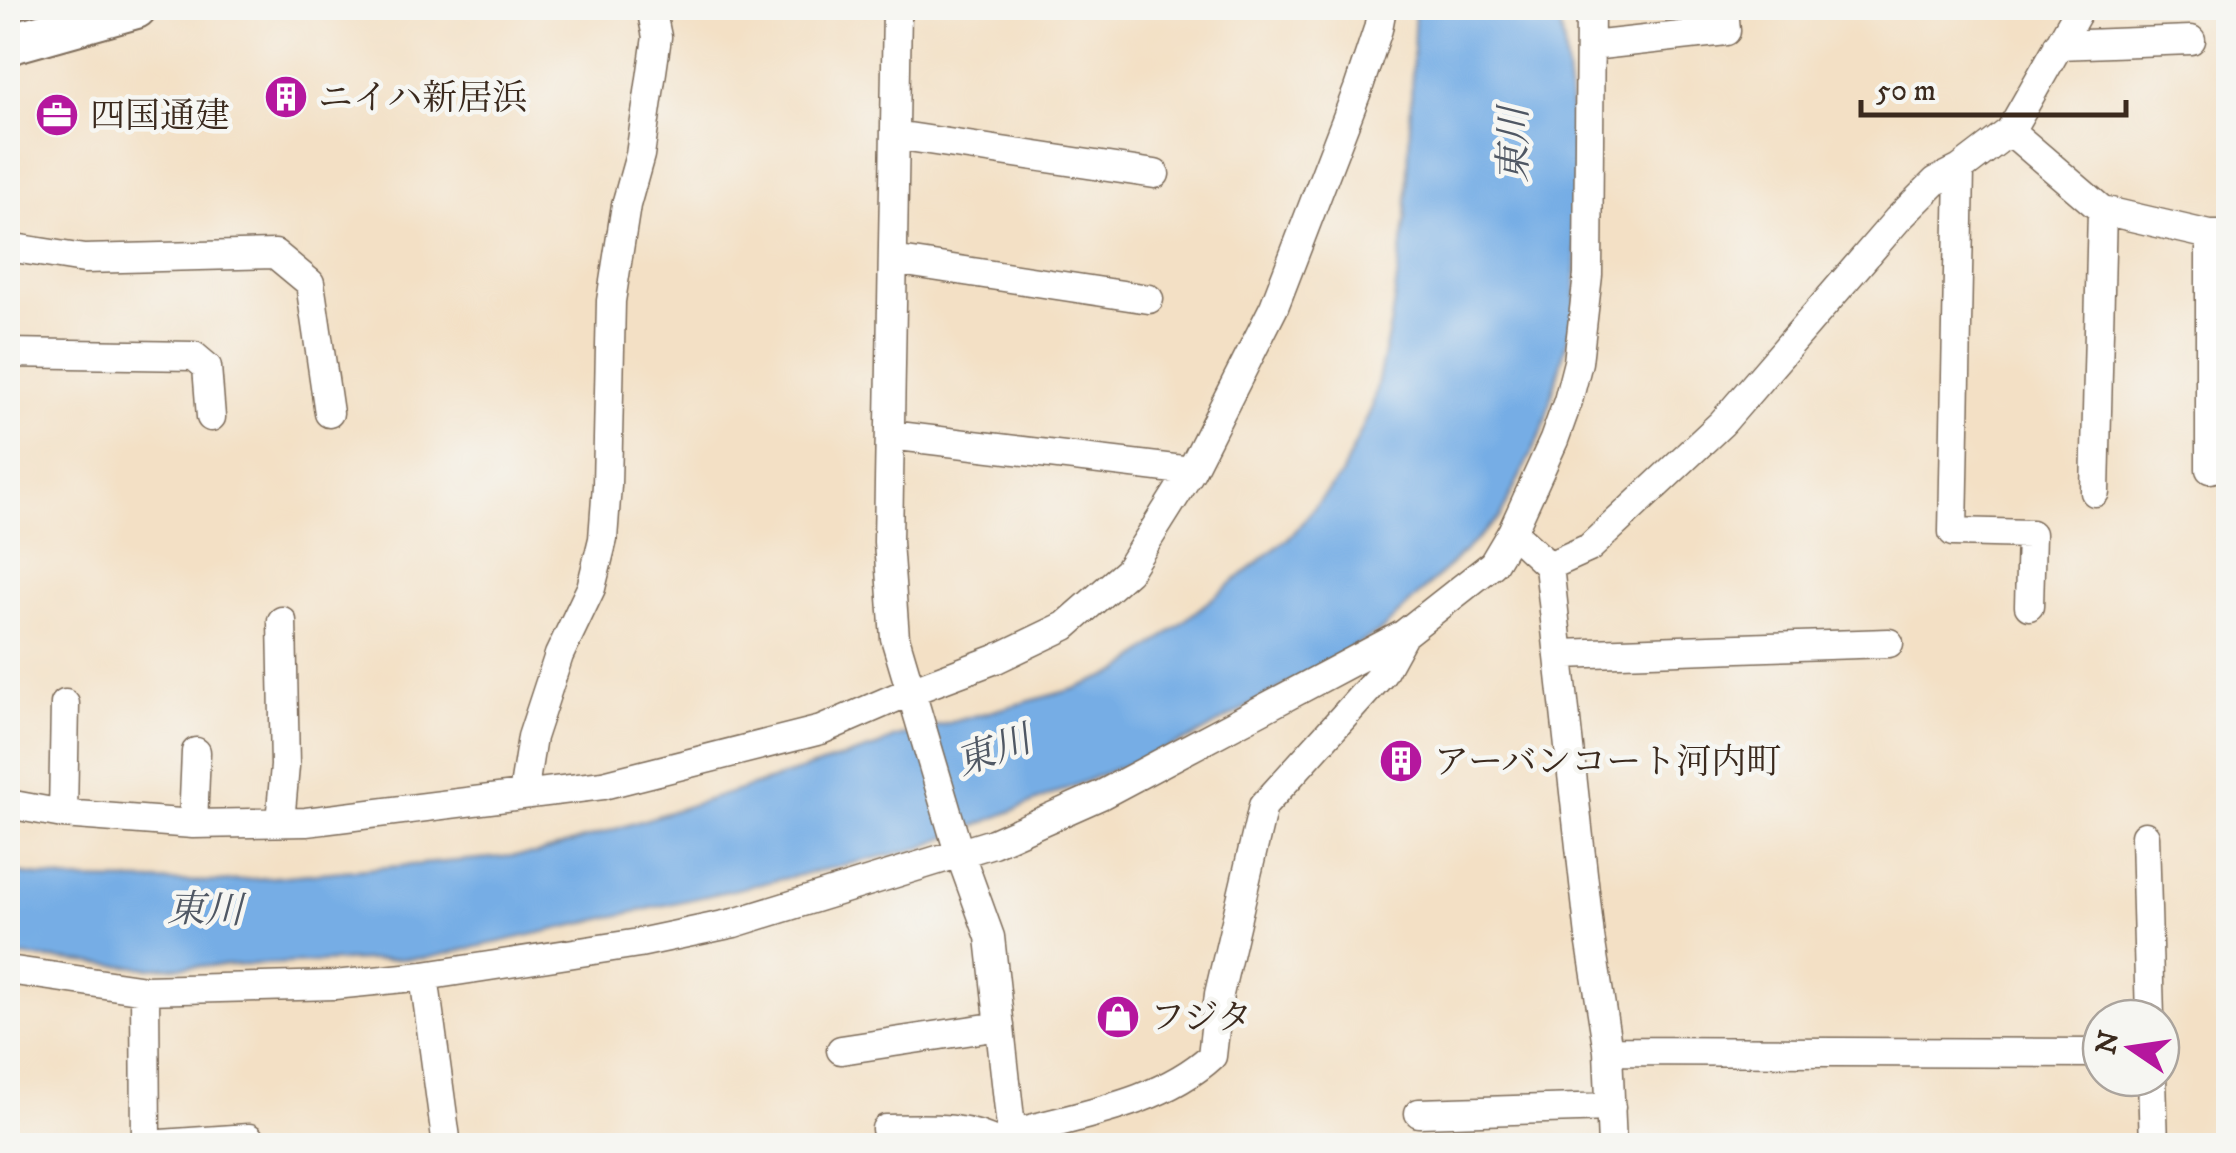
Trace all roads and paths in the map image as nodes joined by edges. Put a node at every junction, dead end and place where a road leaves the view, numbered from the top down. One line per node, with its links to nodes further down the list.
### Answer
1 (136, 8): 9 (main road)
2 (651, 8): 38 (street)
3 (897, 8): 13 (street)
4 (1382, 8): 26 (street)
5 (1590, 8): 11 (street)
6 (1724, 8): 11 (street)
7 (2080, 8): 10 (street)
8 (2191, 40): 10 (street)
9 (8, 44)
10 (2058, 45): 12 (street)
11 (1591, 46): 28 (street)
12 (2010, 131): 14 (street); 16 (street)
13 (895, 135): 15 (street); 19 (street)
14 (1960, 169): 29 (street); 30 (street)
15 (1155, 174)
16 (2102, 210): 17 (street); 27 (street)
17 (2219, 235): 25 (street)
18 (8, 247): 22 (street)
19 (893, 260): 20 (street); 24 (street)
20 (1149, 299)
21 (8, 353): 23 (street)
22 (330, 413)
23 (211, 417)
24 (890, 435): 26 (street); 35 (street)
25 (2210, 469)
26 (1191, 471): 35 (street)
27 (2096, 492)
28 (1512, 532): 29 (street); 32 (street)
29 (1550, 566): 34 (street)
30 (2029, 606)
31 (282, 621): 41 (street)
32 (1404, 634): 44 (street); 58 (street)
33 (1889, 643): 34 (street)
34 (1561, 654): 51 (street)
35 (911, 693): 38 (street); 44 (street)
36 (65, 704): 40 (street)
37 (196, 752): 42 (street)
38 (523, 795): 41 (street)
39 (8, 804): 40 (street)
40 (63, 814): 42 (street)
41 (280, 822): 42 (street)
42 (194, 824)
43 (2145, 836): 48 (street)
44 (958, 849): 46 (street); 49 (street)
45 (8, 970): 47 (street)
46 (424, 976): 47 (street); 59 (street)
47 (146, 990): 57 (street)
48 (2149, 998)
49 (1000, 1026): 50 (street); 58 (street)
50 (841, 1050)
51 (1608, 1052): 52 (street); 54 (street)
52 (2081, 1053)
53 (2153, 1098): 61 (street)
54 (1611, 1107): 55 (street); 60 (street)
55 (1419, 1114)
56 (886, 1128): 58 (street)
57 (249, 1138)
58 (1009, 1142)
59 (448, 1146)
60 (1612, 1146)
61 (2154, 1146)

